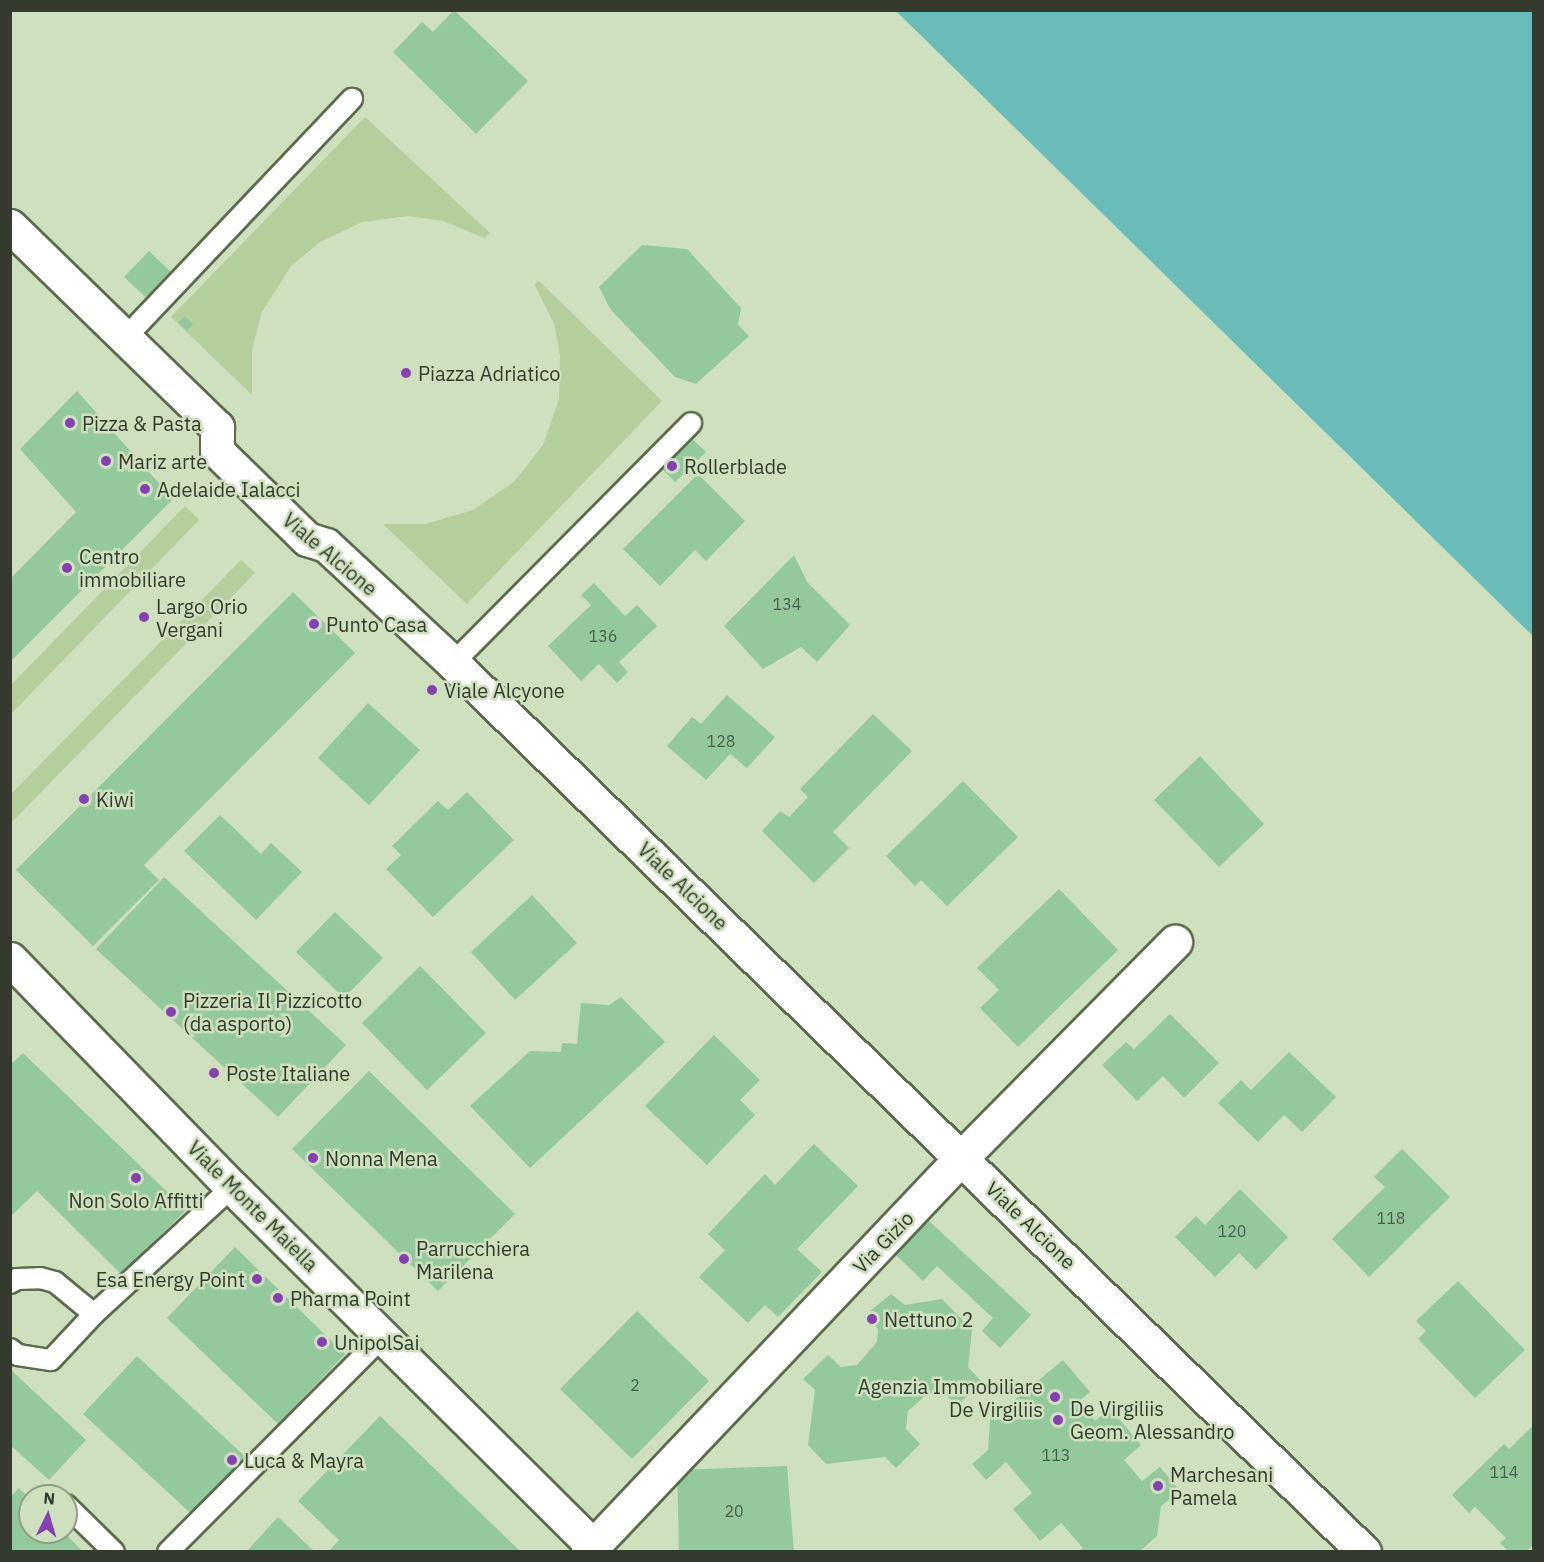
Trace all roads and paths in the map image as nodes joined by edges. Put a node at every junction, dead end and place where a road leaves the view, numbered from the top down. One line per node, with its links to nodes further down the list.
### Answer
1 (352, 99): 3 (lane)
2 (10, 226): 3 (street, Viale Alcione)
3 (125, 338): 5 (street, Viale Alcione)
4 (691, 423): 5 (lane)
5 (453, 663): 8 (street, Viale Alcione)
6 (1175, 942): 8 (street, Via Gizio)
7 (10, 959): 9 (street, Viale Monte Maiella)
8 (962, 1157): 15 (street, Via Gizio); 18 (street, Viale Alcione)
9 (232, 1187): 11 (lane); 12 (street, Viale Monte Maiella)
10 (10, 1283): 11 (lane)
11 (94, 1314): 13 (lane)
12 (384, 1335): 15 (street, Viale Monte Maiella); 17 (lane)
13 (10, 1349)
14 (78, 1516): 16 (lane)
15 (590, 1549)
16 (114, 1551)
17 (168, 1551)
18 (1364, 1551)

